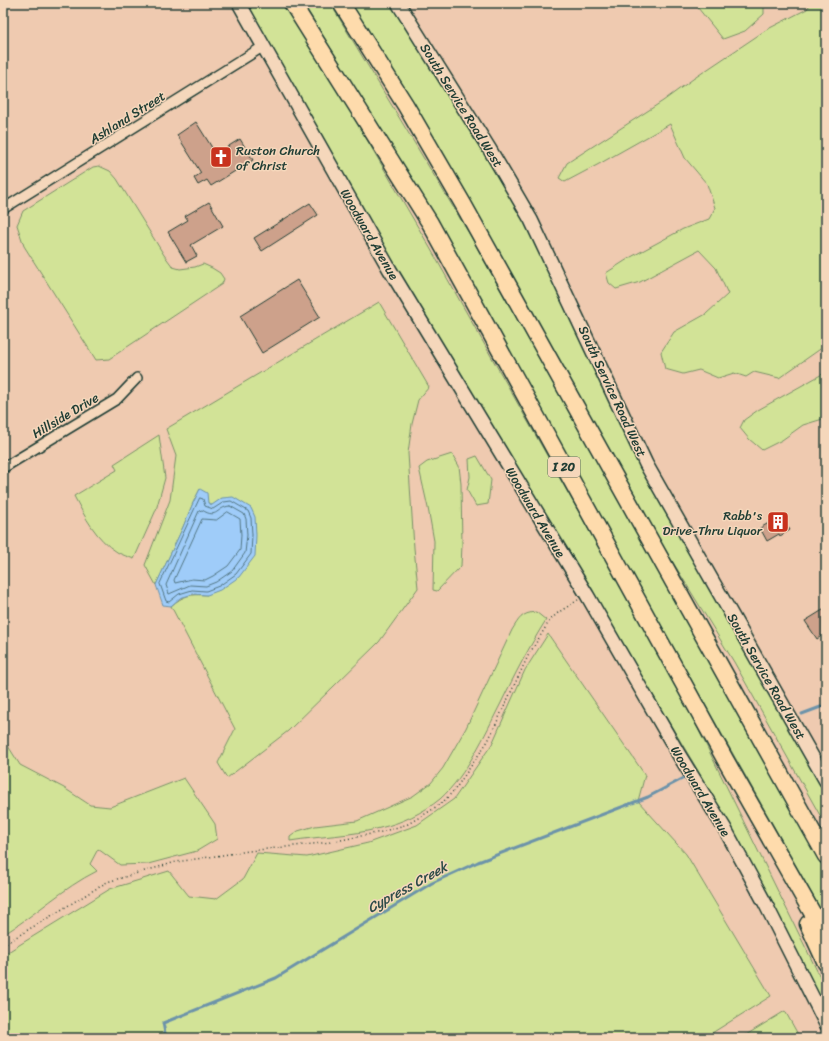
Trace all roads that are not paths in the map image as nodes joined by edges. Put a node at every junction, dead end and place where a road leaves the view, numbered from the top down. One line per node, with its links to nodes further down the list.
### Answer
1 (239, 3): 5 (main road, Woodward Avenue)
2 (292, 3): 10 (highway, I 20)
3 (341, 3): 11 (highway)
4 (398, 3): 9 (main road, South Service Road West)
5 (264, 46): 6 (street, Ashland Street); 14 (main road, Woodward Avenue)
6 (3, 209)
7 (137, 378): 8 (street, Hillside Drive)
8 (3, 468)
9 (826, 781)
10 (763, 826): 12 (highway, I 20); 13 (highway)
11 (826, 854)
12 (826, 937)
13 (826, 963)
14 (826, 1024)

